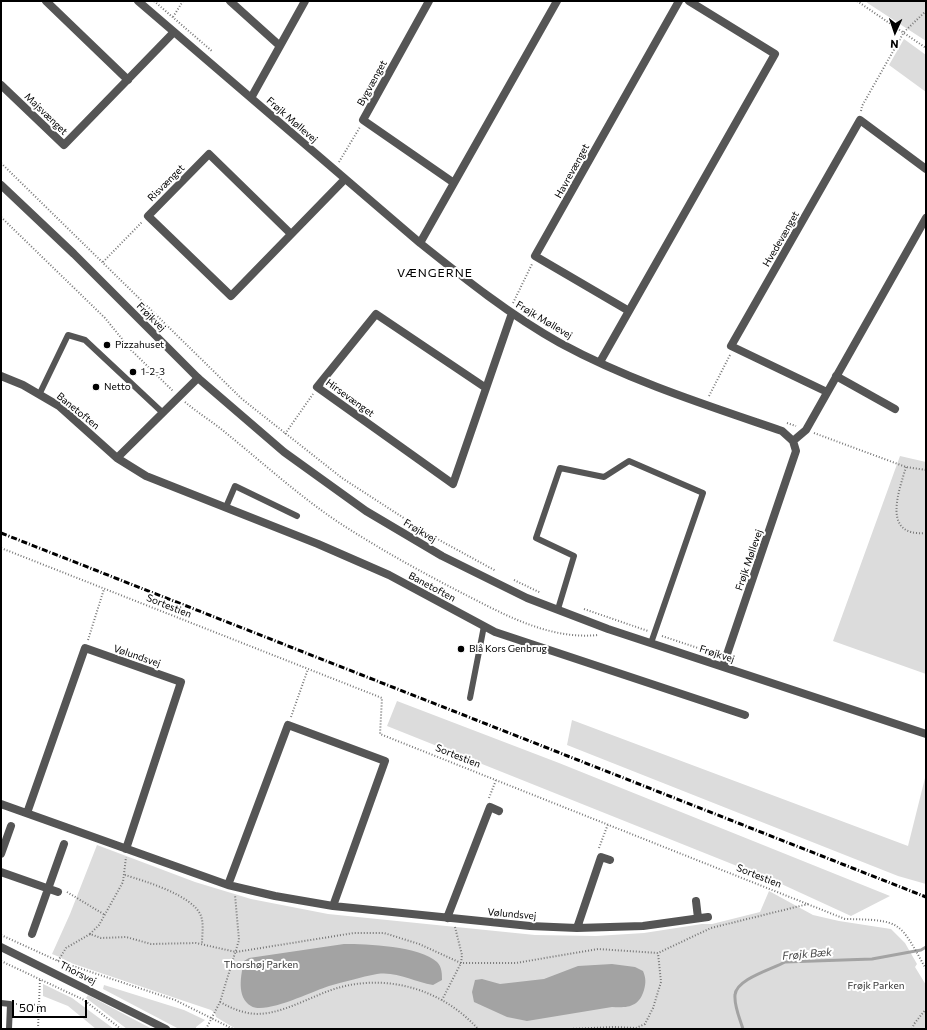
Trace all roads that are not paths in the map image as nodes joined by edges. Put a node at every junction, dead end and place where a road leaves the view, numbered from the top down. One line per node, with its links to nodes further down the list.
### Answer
1 (46, 1): 11 (street)
2 (138, 1): 9 (street, Frøjk Møllevej)
3 (230, 1): 10 (street)
4 (306, 1): 10 (street)
5 (429, 1): 16 (street, Bygvænget)
6 (557, 1): 16 (street)
7 (679, 1): 21 (street, Havrevænget)
8 (689, 1): 21 (street)
9 (174, 32): 11 (street, Majsvænget); 13 (street, Frøjk Møllevej)
10 (280, 46): 13 (street)
11 (128, 80): 12 (street, Majsvænget)
12 (1, 85)
13 (251, 98): 15 (street, Frøjk Møllevej)
14 (926, 169): 28 (street, Hvedevænget)
15 (345, 179): 19 (street, Risvænget); 20 (street, Frøjk Møllevej)
16 (454, 183): 20 (street)
17 (1, 185): 26 (street, Frøjkvej)
18 (926, 218): 25 (street)
19 (291, 234): 19 (street, Risvænget)
20 (420, 243): 22 (street, Frøjk Møllevej)
21 (629, 311): 23 (street)
22 (512, 313): 23 (street, Frøjk Møllevej); 27 (street, Hirsevænget)
23 (600, 362): 32 (street, Frøjk Møllevej)
24 (1, 376): 29 (street, Banetoften)
25 (836, 376): 28 (street); 30 (street)
26 (198, 378): 31 (street); 36 (street, Frøjkvej)
27 (486, 388): 27 (street, Hirsevænget)
28 (827, 392): 32 (street)
29 (39, 395): 31 (lane); 33 (street, Banetoften)
30 (895, 409)
31 (163, 413): 33 (street)
32 (793, 441): 39 (street, Frøjk Møllevej)
33 (117, 458): 34 (street, Banetoften)
34 (226, 507): 35 (lane); 37 (street, Banetoften)
35 (296, 516)
36 (558, 610): 38 (street, Frøjkvej); 38 (lane)
37 (484, 626): 40 (lane); 41 (street, Banetoften)
38 (651, 643): 39 (street, Frøjkvej)
39 (723, 666): 42 (street, Frøjkvej)
40 (470, 698)
41 (745, 715)
42 (926, 734)
43 (1, 804): 45 (street, Vølundsvej)
44 (499, 810): 58 (street)
45 (27, 813): 48 (street, Vølundsvej); 48 (street, Vølundsvej)
46 (11, 826): 49 (street)
47 (64, 844): 53 (street)
48 (126, 849): 52 (street, Vølundsvej)
49 (1, 854)
50 (610, 860): 60 (street)
51 (1, 872): 53 (street)
52 (231, 885): 56 (street, Vølundsvej); 56 (street)
53 (48, 889): 54 (street); 61 (street)
54 (58, 892)
55 (696, 902): 59 (street)
56 (333, 906): 58 (street, Vølundsvej)
57 (708, 917): 59 (street, Vølundsvej)
58 (447, 918): 60 (street, Vølundsvej)
59 (698, 918): 60 (street, Vølundsvej)
60 (577, 928)
61 (32, 934)
62 (1, 947): 65 (street, Thorsvej)
63 (1, 1003): 64 (lane)
64 (10, 1029)
65 (166, 1029)

